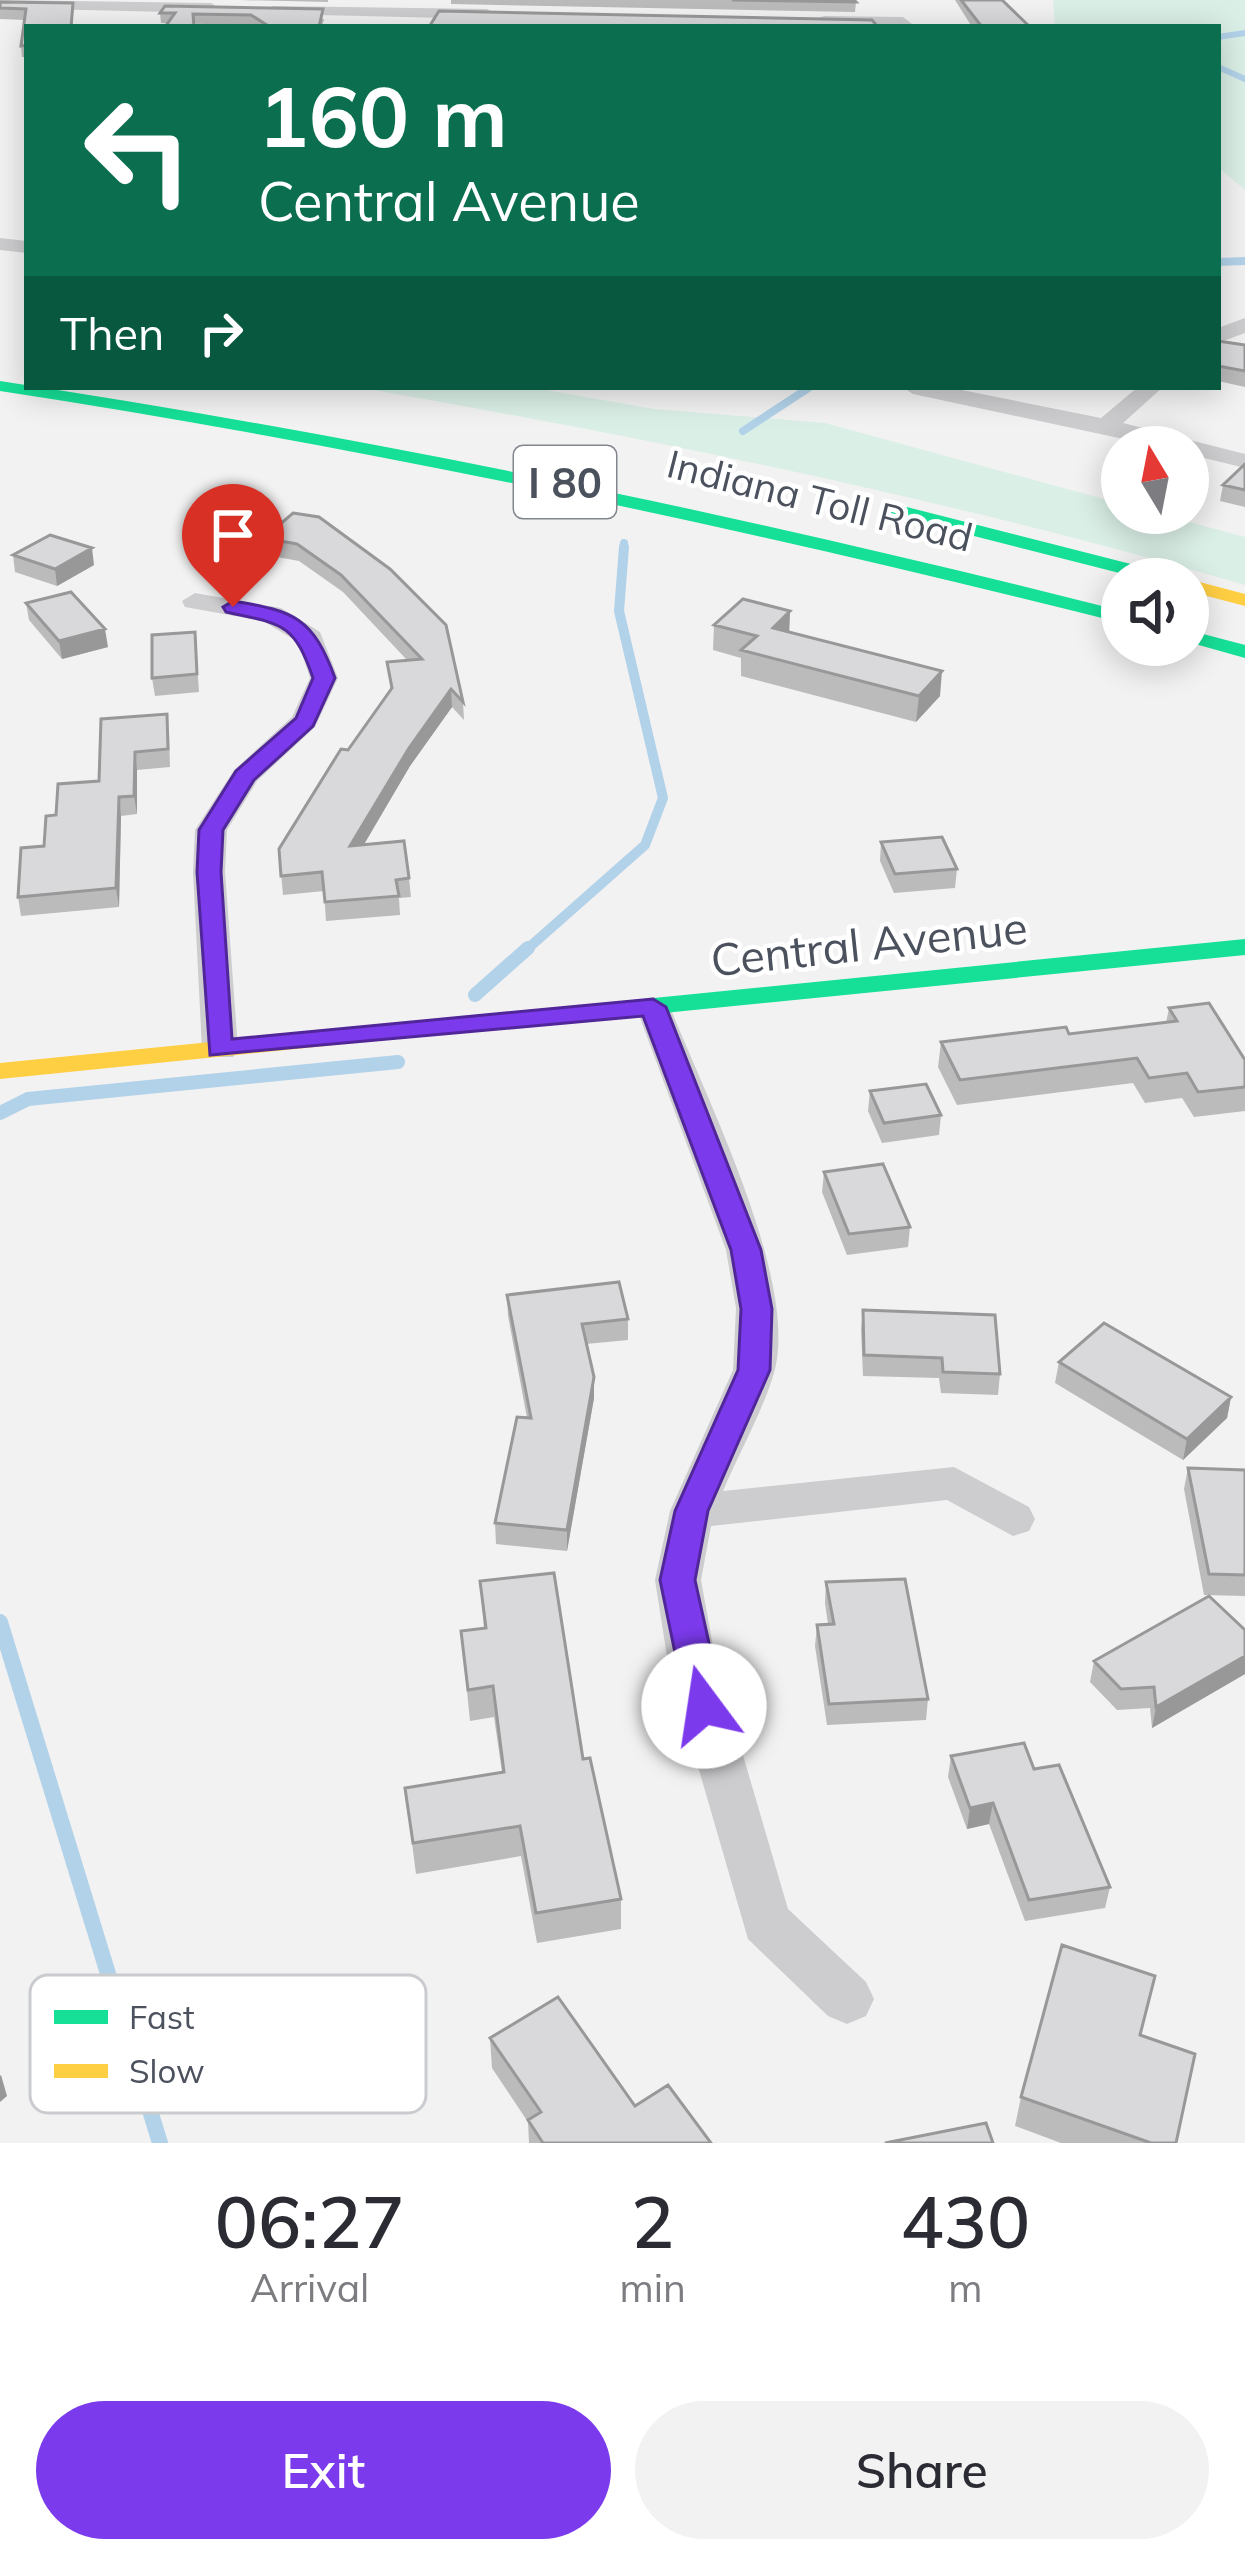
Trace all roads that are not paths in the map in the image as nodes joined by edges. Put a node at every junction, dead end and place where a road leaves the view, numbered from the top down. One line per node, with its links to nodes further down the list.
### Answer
1 (0, 3): 2 (street)
2 (118, 6): 3 (street); 8 (street)
3 (236, 8)
4 (260, 9): 6 (street)
5 (509, 14): 6 (street)
6 (380, 19)
7 (815, 20): 9 (street)
8 (120, 24)
9 (888, 24)
10 (27, 390): 21 (main road, Indiana Toll Road / I 80)
11 (928, 390): 13 (street)
12 (1148, 390): 13 (street)
13 (1106, 426)
14 (1209, 452): 15 (street)
15 (1245, 461)
16 (868, 504): 17 (main road, Indiana Toll Road)
17 (1101, 562)
18 (1209, 591): 19 (main road)
19 (1245, 600)
20 (195, 601): 26 (street)
21 (1101, 611)
22 (1209, 642): 23 (main road)
23 (1245, 652)
24 (1245, 946): 25 (main road, Central Avenue)
25 (653, 1007): 26 (main road, Central Avenue); 28 (street)
26 (220, 1049): 27 (main road, Central Avenue)
27 (0, 1071)
28 (692, 1511): 29 (street); 30 (street)
29 (1013, 1519)
30 (847, 1999)

